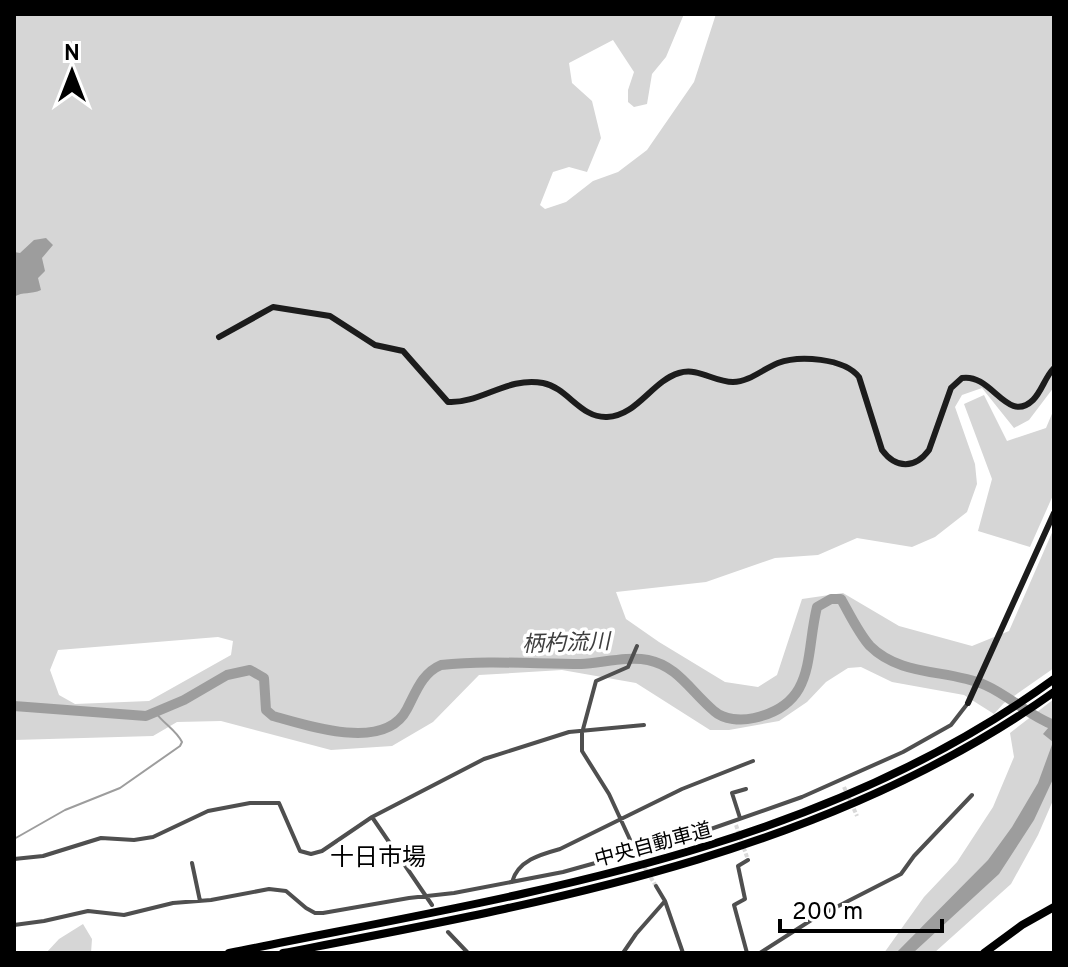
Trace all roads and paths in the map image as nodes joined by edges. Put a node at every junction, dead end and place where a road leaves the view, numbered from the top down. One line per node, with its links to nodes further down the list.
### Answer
1 (219, 337): 2 (street)
2 (1054, 368)
3 (1054, 513): 7 (street)
4 (637, 646): 9 (street)
5 (1054, 679): 31 (highway, 中央自動車道)
6 (1054, 692): 32 (highway, 中央自動車道)
7 (968, 703): 11 (street)
8 (644, 725): 9 (street)
9 (582, 733): 15 (street); 16 (street)
10 (753, 761): 16 (street)
11 (842, 780): 12 (street); 17 (street)
12 (844, 787)
13 (746, 789): 17 (street)
14 (972, 795): 37 (street)
15 (372, 817): 19 (street); 24 (street)
16 (621, 818): 18 (street); 22 (street)
17 (737, 821): 18 (street)
18 (637, 855): 22 (street)
19 (14, 859)
20 (748, 860): 36 (street)
21 (192, 863): 25 (street)
22 (512, 882): 24 (street)
23 (656, 886): 26 (street)
24 (425, 896): 25 (street); 27 (street)
25 (200, 901): 29 (street)
26 (665, 901): 34 (street); 35 (street)
27 (432, 905)
28 (1054, 907): 38 (highway)
29 (14, 925)
30 (448, 932): 33 (street)
31 (229, 953)
32 (283, 953)
33 (468, 953)
34 (623, 953)
35 (683, 953)
36 (747, 953)
37 (760, 953)
38 (984, 953)

